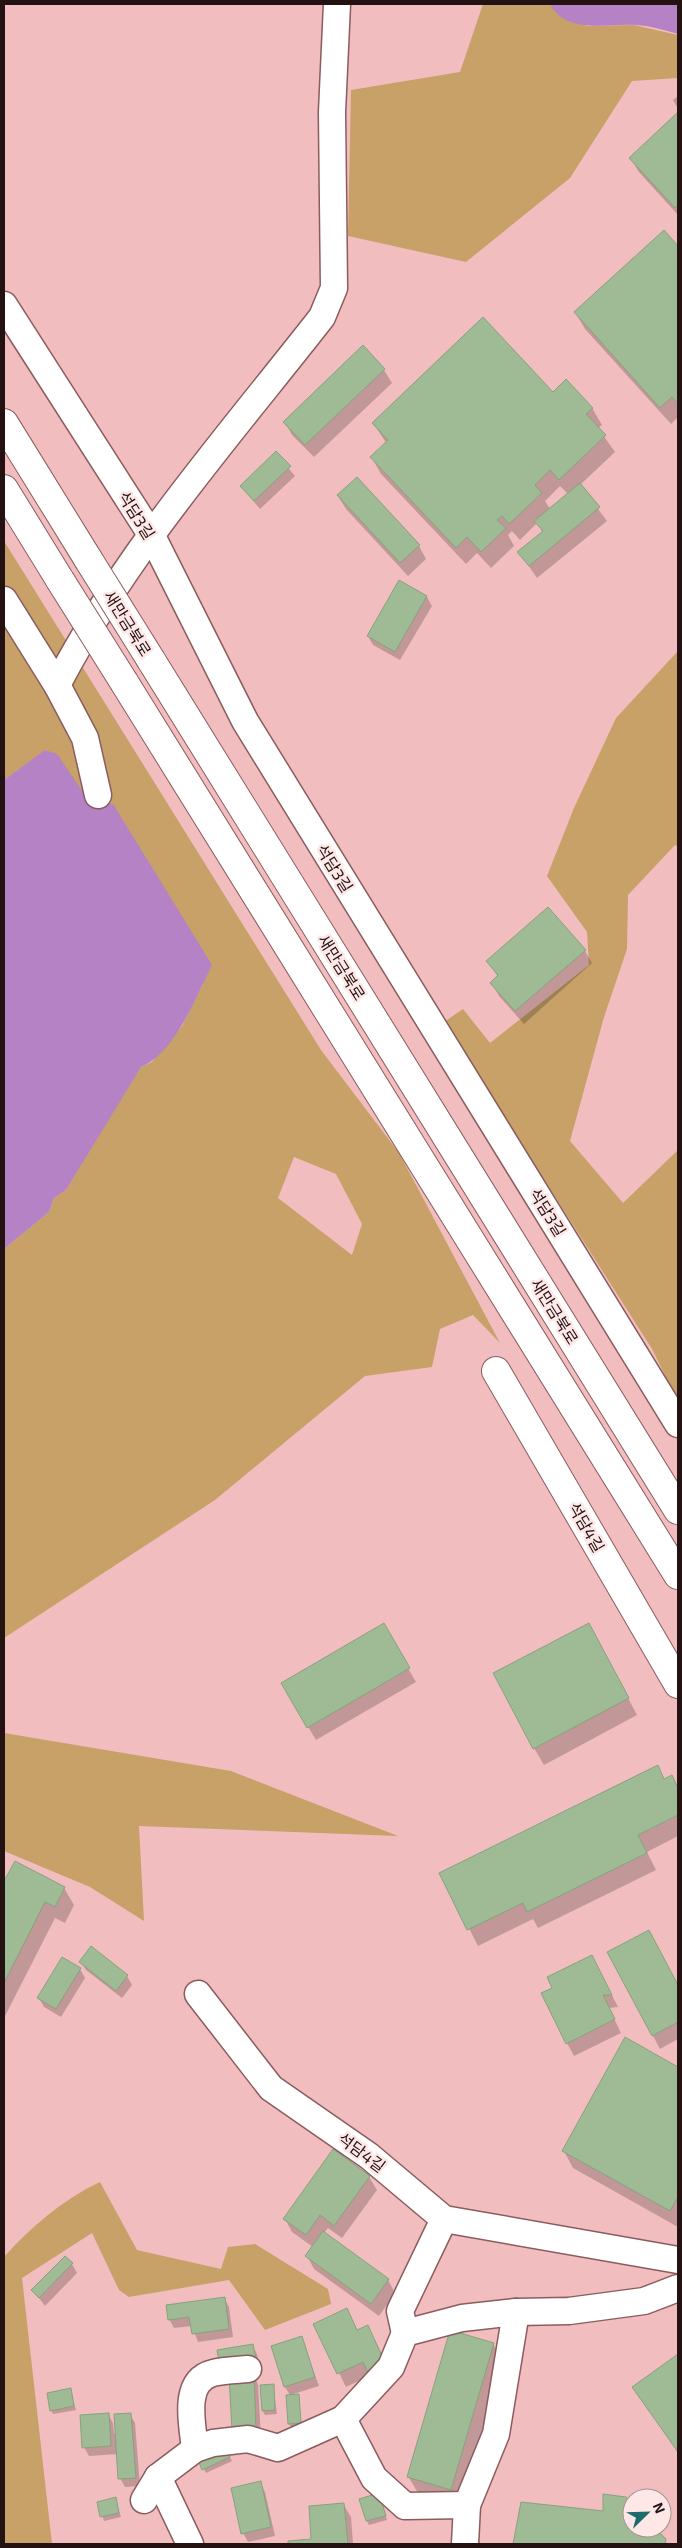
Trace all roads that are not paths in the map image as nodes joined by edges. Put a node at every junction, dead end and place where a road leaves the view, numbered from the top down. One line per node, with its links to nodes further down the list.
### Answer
1 (337, 4): 5 (street)
2 (4, 305): 5 (street, 석담3길)
3 (4, 424): 11 (main road, 새만금북로, bridge)
4 (4, 488): 12 (main road, bridge)
5 (152, 536): 7 (street); 10 (street, 석담3길)
6 (4, 600): 7 (street)
7 (57, 685): 8 (street)
8 (98, 795)
9 (496, 1371): 13 (main road, 석담4길)
10 (678, 1421)
11 (678, 1510)
12 (678, 1575)
13 (678, 1684)
14 (198, 1994): 15 (street, 석담4길)
15 (444, 2219): 16 (street); 19 (street)
16 (678, 2260)
17 (678, 2288): 18 (street)
18 (516, 2312): 19 (street); 25 (street)
19 (405, 2333): 21 (street)
20 (248, 2368): 22 (street)
21 (343, 2419): 22 (street); 25 (street)
22 (195, 2449): 23 (street)
23 (158, 2477): 24 (street); 26 (street)
24 (144, 2500)
25 (466, 2505): 27 (street)
26 (190, 2544)
27 (465, 2544)

